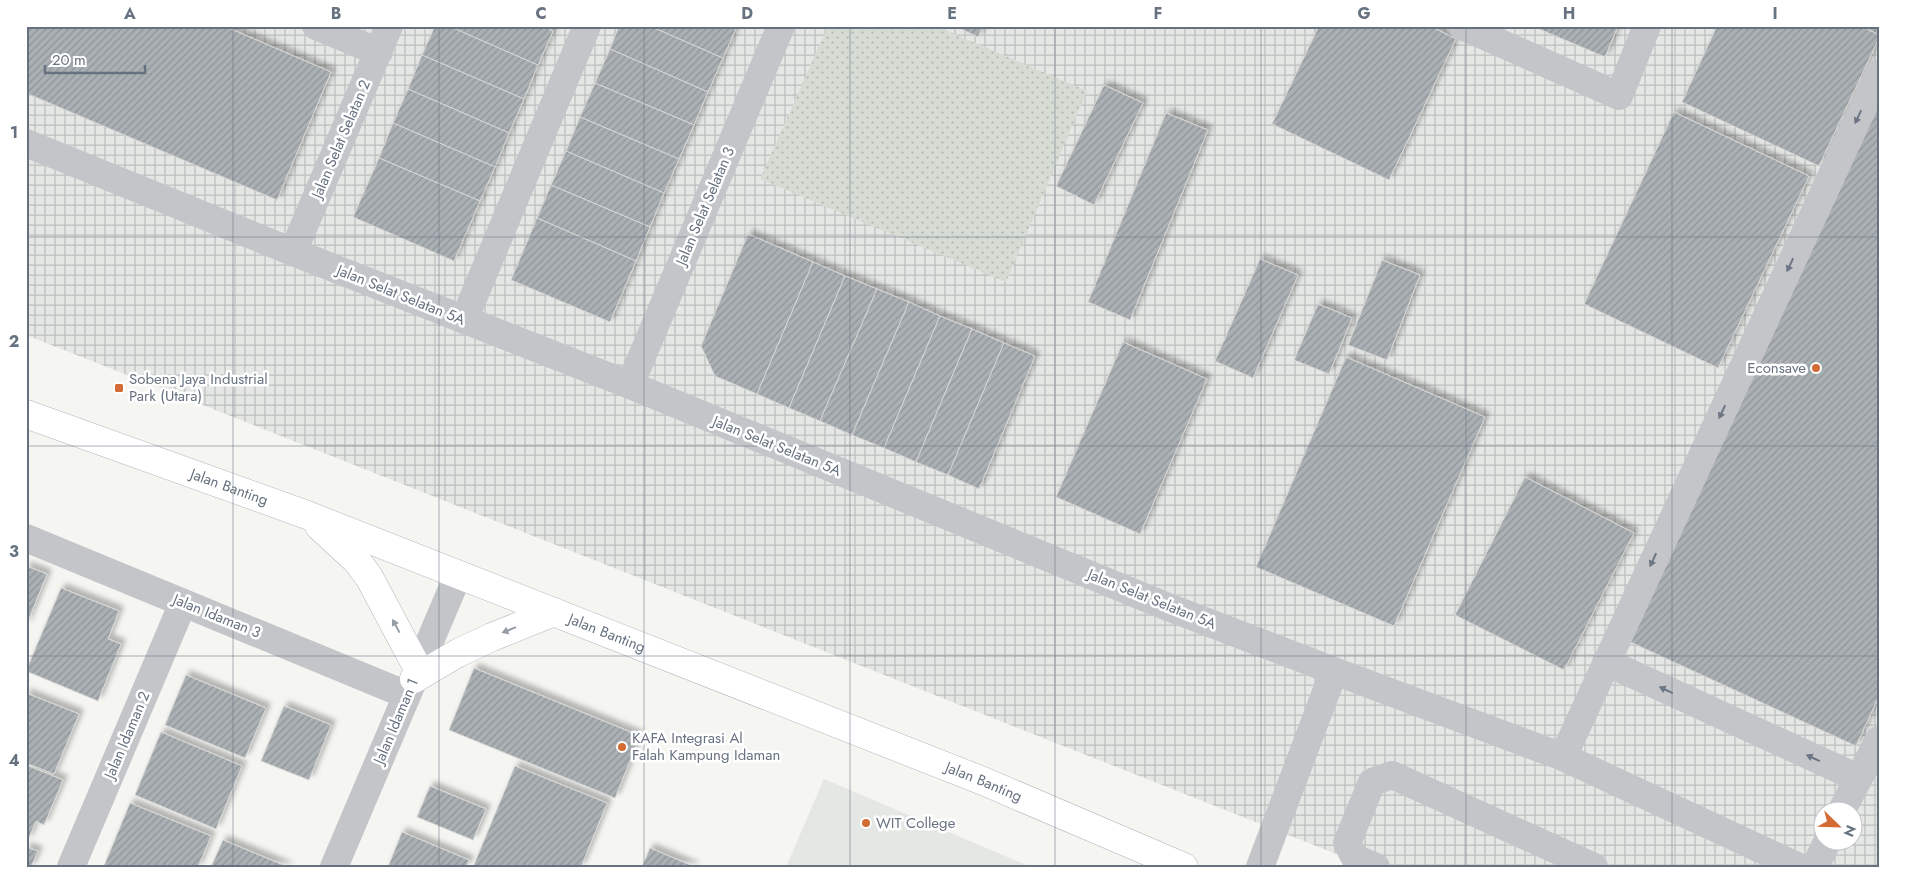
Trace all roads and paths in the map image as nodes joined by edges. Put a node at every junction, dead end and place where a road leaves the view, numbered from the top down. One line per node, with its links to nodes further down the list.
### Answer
1 (316, 26): 7 (street)
2 (389, 26): 7 (street, Jalan Selat Selatan 2)
3 (586, 26): 11 (street)
4 (781, 26): 12 (street, Jalan Selat Selatan 3)
5 (1462, 26): 6 (street)
6 (1647, 26)
7 (378, 52): 10 (street, Jalan Selat Selatan 2)
8 (1879, 73): 19 (street, one-way to 19)
9 (26, 143): 10 (street, Jalan Selat Selatan 5A)
10 (293, 252): 11 (street, Jalan Selat Selatan 5A)
11 (464, 320): 12 (street, Jalan Selat Selatan 5A)
12 (630, 386): 20 (street, Jalan Selat Selatan 5A)
13 (26, 414): 14 (main road, Jalan Banting)
14 (307, 515): 16 (main road, Jalan Banting); 21 (main road, one-way to 14)
15 (26, 538): 17 (street, Jalan Idaman 3)
16 (458, 575): 18 (main road, Jalan Banting); 21 (street, Jalan Idaman 1)
17 (184, 603): 21 (street, Jalan Idaman 3); 27 (street, Jalan Idaman 2)
18 (554, 612): 21 (main road, one-way to 21); 29 (main road, Jalan Banting)
19 (1606, 662): 23 (street); 24 (street, one-way to 19)
20 (1334, 671): 23 (street, Jalan Selat Selatan 5A); 30 (street)
21 (413, 681): 28 (street, Jalan Idaman 1)
22 (1879, 740): 24 (street)
23 (1563, 757): 33 (street, Jalan Selat Selatan 5A)
24 (1858, 778): 25 (street)
25 (1847, 800)
26 (1823, 850): 34 (street)
27 (71, 867)
28 (334, 867)
29 (1184, 867)
30 (1260, 867)
31 (1376, 867): 32 (street)
32 (1594, 867)
33 (1799, 867)
34 (1815, 867)

